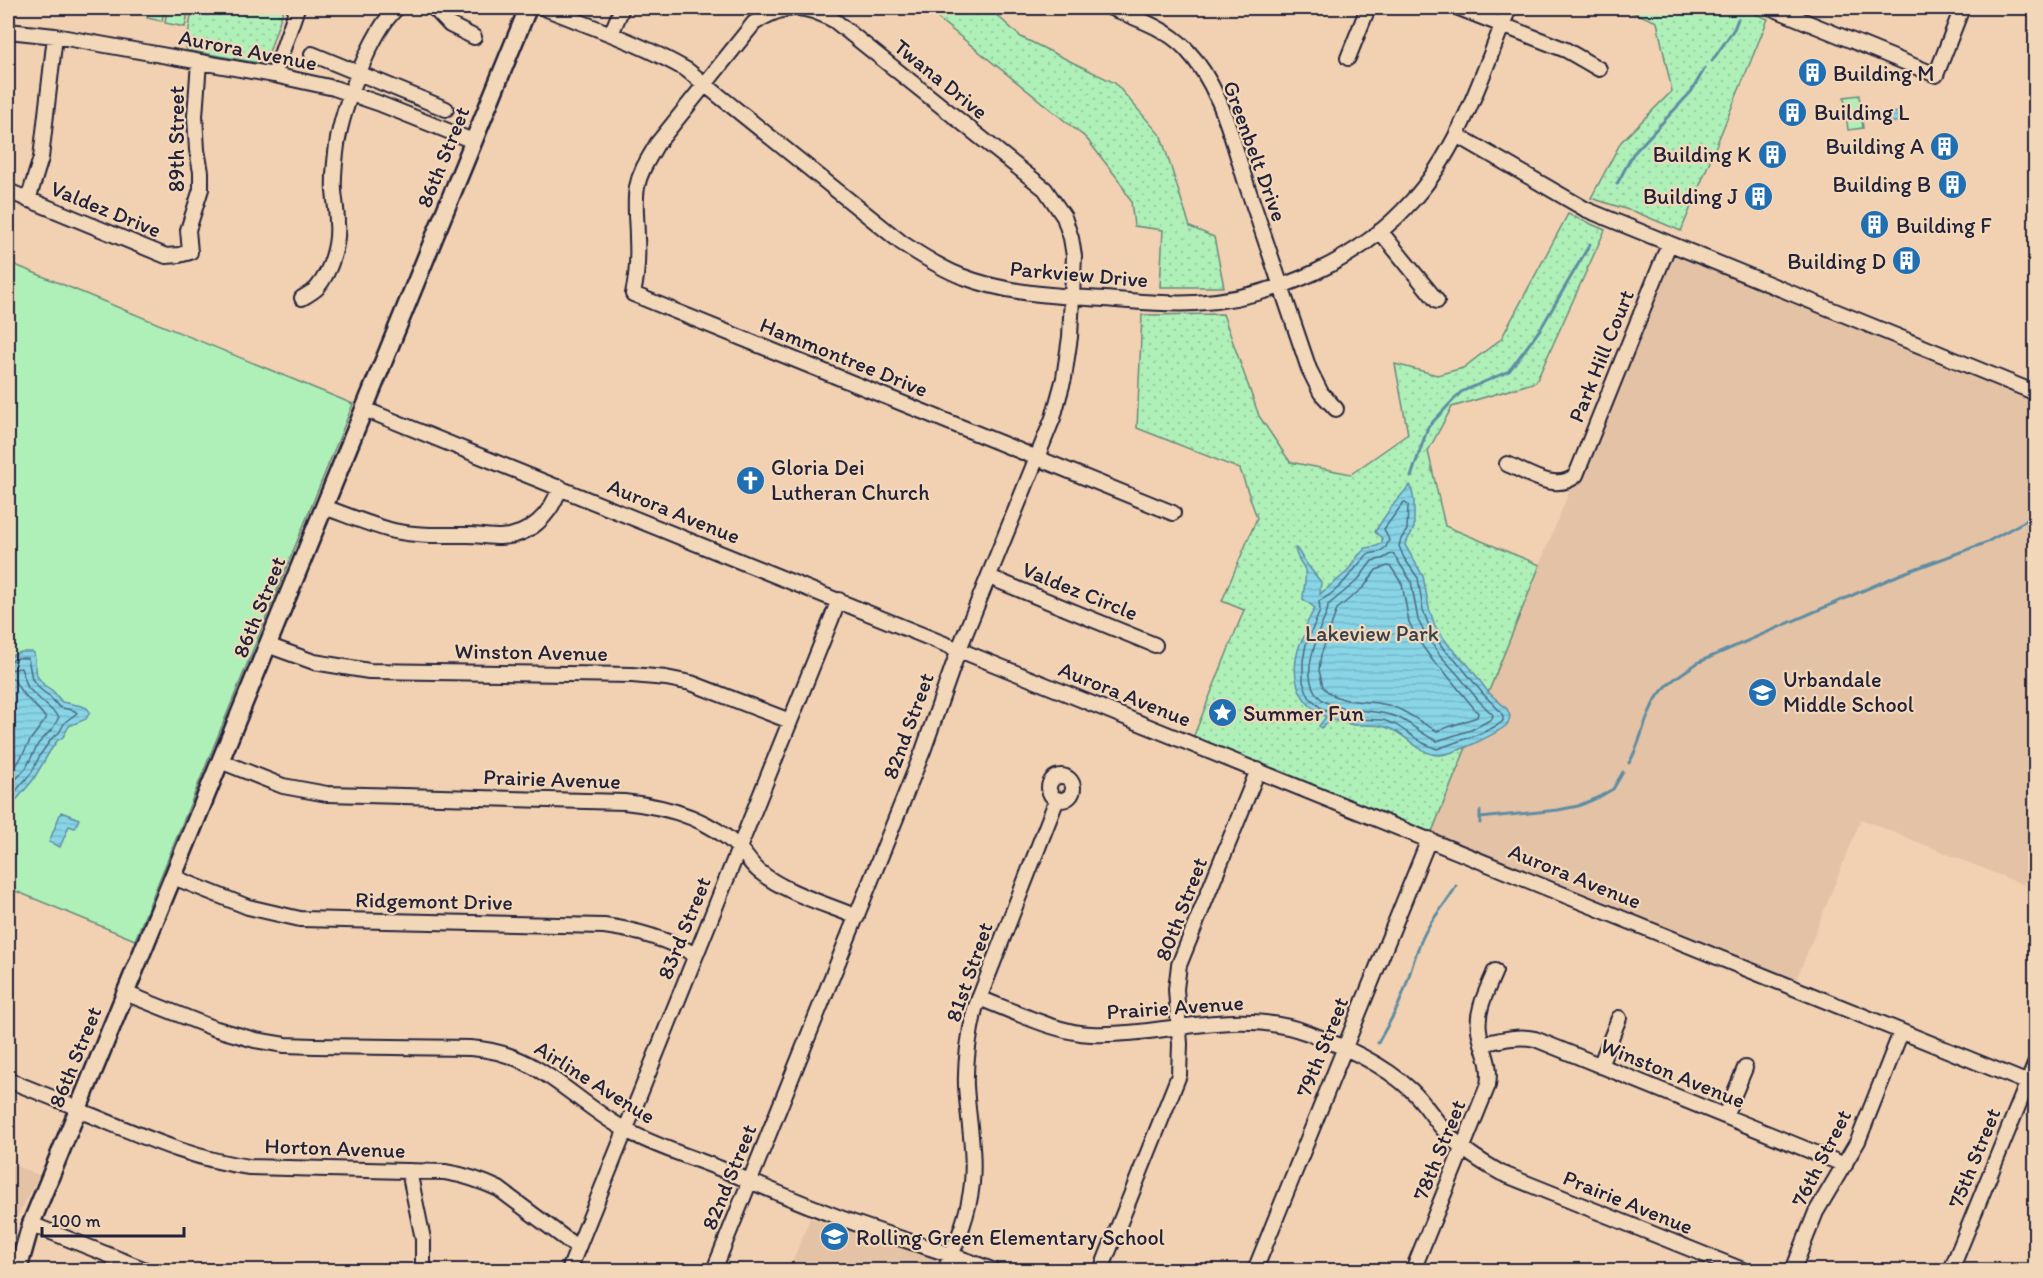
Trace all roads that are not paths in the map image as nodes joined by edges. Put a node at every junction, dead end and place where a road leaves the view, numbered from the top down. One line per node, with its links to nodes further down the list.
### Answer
1 (297, 8): 23 (street)
2 (394, 8): 22 (street)
3 (434, 8): 17 (street)
4 (528, 8): 28 (main road, 86th Street)
5 (544, 8): 15 (street, Parkview Drive)
6 (622, 8): 15 (street)
7 (1111, 8): 35 (street, Greenbelt Drive)
8 (1368, 8): 19 (street)
9 (1460, 8): 13 (street)
10 (1509, 8): 13 (street, Parkview Drive)
11 (1772, 8): 12 (street)
12 (1962, 8)
13 (1502, 25): 21 (street); 27 (street, Parkview Drive)
14 (8, 31): 16 (street, Aurora Avenue)
15 (611, 34): 24 (street, Parkview Drive)
16 (54, 36): 20 (street, Aurora Avenue); 31 (street)
17 (474, 37)
18 (312, 54): 22 (street)
19 (1348, 58)
20 (199, 62): 23 (street, Aurora Avenue); 34 (street, 89th Street)
21 (1599, 69)
22 (359, 74): 25 (street); 26 (street)
23 (274, 75): 25 (street, Aurora Avenue)
24 (705, 84): 29 (street, Twana Drive); 36 (street, Parkview Drive); 42 (street, Hammontree Drive)
25 (351, 94): 28 (street, Aurora Avenue); 37 (street)
26 (446, 109)
27 (1457, 135): 32 (street, Parkview Drive); 33 (street)
28 (473, 141): 40 (main road, 86th Street)
29 (1045, 189): 36 (street, 82nd Street)
30 (8, 191): 31 (street, Valdez Drive)
31 (28, 200): 34 (street, Valdez Drive)
32 (1380, 231): 35 (street, Parkview Drive); 38 (street)
33 (1669, 244): 39 (street); 43 (street, Park Hill Court)
34 (190, 252)
35 (1281, 285): 36 (street, Parkview Drive); 41 (street, Greenbelt Drive)
36 (1071, 297): 42 (street, 82nd Street)
37 (302, 298)
38 (1437, 301)
39 (2036, 393)
40 (364, 408): 44 (street, Aurora Avenue); 45 (main road, 86th Street)
41 (1336, 409)
42 (1038, 458): 46 (street, Hammontree Drive); 47 (street, 82nd Street)
43 (1507, 464)
44 (560, 488): 45 (street); 48 (street, Aurora Avenue)
45 (324, 507): 49 (main road, 86th Street)
46 (1173, 513)
47 (989, 577): 50 (street, Valdez Circle); 51 (street, 82nd Street)
48 (839, 600): 51 (street, Aurora Avenue); 52 (street, 83rd Street)
49 (267, 645): 52 (street, Winston Avenue); 53 (main road, 86th Street)
50 (1155, 645)
51 (959, 649): 54 (street, Aurora Avenue); 59 (street, 82nd Street)
52 (790, 722): 57 (street, 83rd Street)
53 (220, 761): 57 (street, Prairie Avenue); 58 (main road, 86th Street)
54 (1258, 770): 56 (street, Aurora Avenue); 65 (street, 80th Street)
55 (1057, 799): 63 (street, 81st Street)
56 (1429, 839): 66 (street, Aurora Avenue); 68 (street, 79th Street)
57 (739, 848): 59 (street, Prairie Avenue); 60 (street, 83rd Street)
58 (173, 877): 60 (street, Ridgemont Drive); 62 (main road, 86th Street)
59 (857, 917): 80 (street, 82nd Street)
60 (696, 955): 76 (street, 83rd Street)
61 (1495, 971): 67 (street, 78th Street)
62 (125, 993): 74 (main road, 86th Street); 76 (street, Airline Avenue)
63 (978, 998): 65 (street, Prairie Avenue); 83 (street, 81st Street)
64 (1619, 1018): 70 (street)
65 (1179, 1026): 68 (street, Prairie Avenue); 92 (street, 80th Street)
66 (1901, 1032): 73 (street, Aurora Avenue); 78 (street, 76th Street)
67 (1482, 1044): 70 (street, Winston Avenue); 77 (street, 78th Street)
68 (1344, 1049): 77 (street, Prairie Avenue); 93 (street, 79th Street)
69 (2036, 1062): 73 (street, 75th Street)
70 (1600, 1066): 75 (street, Winston Avenue)
71 (1745, 1068): 75 (street)
72 (8, 1080): 74 (street, Horton Avenue)
73 (2031, 1085): 97 (street, 75th Street)
74 (78, 1109): 79 (street, Horton Avenue); 81 (main road, 86th Street)
75 (1725, 1116): 78 (street, Winston Avenue)
76 (625, 1130): 80 (street, Airline Avenue); 82 (street, 83rd Street)
77 (1462, 1148): 94 (street, 78th Street); 95 (street, Prairie Avenue)
78 (1845, 1165): 96 (street, 76th Street)
79 (409, 1171): 82 (street, Horton Avenue); 87 (street)
80 (750, 1181): 83 (street, Airline Avenue); 89 (street, 82nd Street)
81 (31, 1224): 84 (main road, 86th Street); 85 (main road, 86th Street); 86 (street)
82 (578, 1248): 88 (street, 83rd Street)
83 (952, 1255): 90 (street, 81st Street); 91 (street, Airline Avenue)
84 (8, 1261)
85 (18, 1270)
86 (146, 1270)
87 (423, 1270)
88 (569, 1270)
89 (714, 1270)
90 (945, 1270)
91 (992, 1270)
92 (1101, 1270)
93 (1255, 1270)
94 (1413, 1270)
95 (1743, 1270)
96 (1793, 1270)
97 (1951, 1270)

